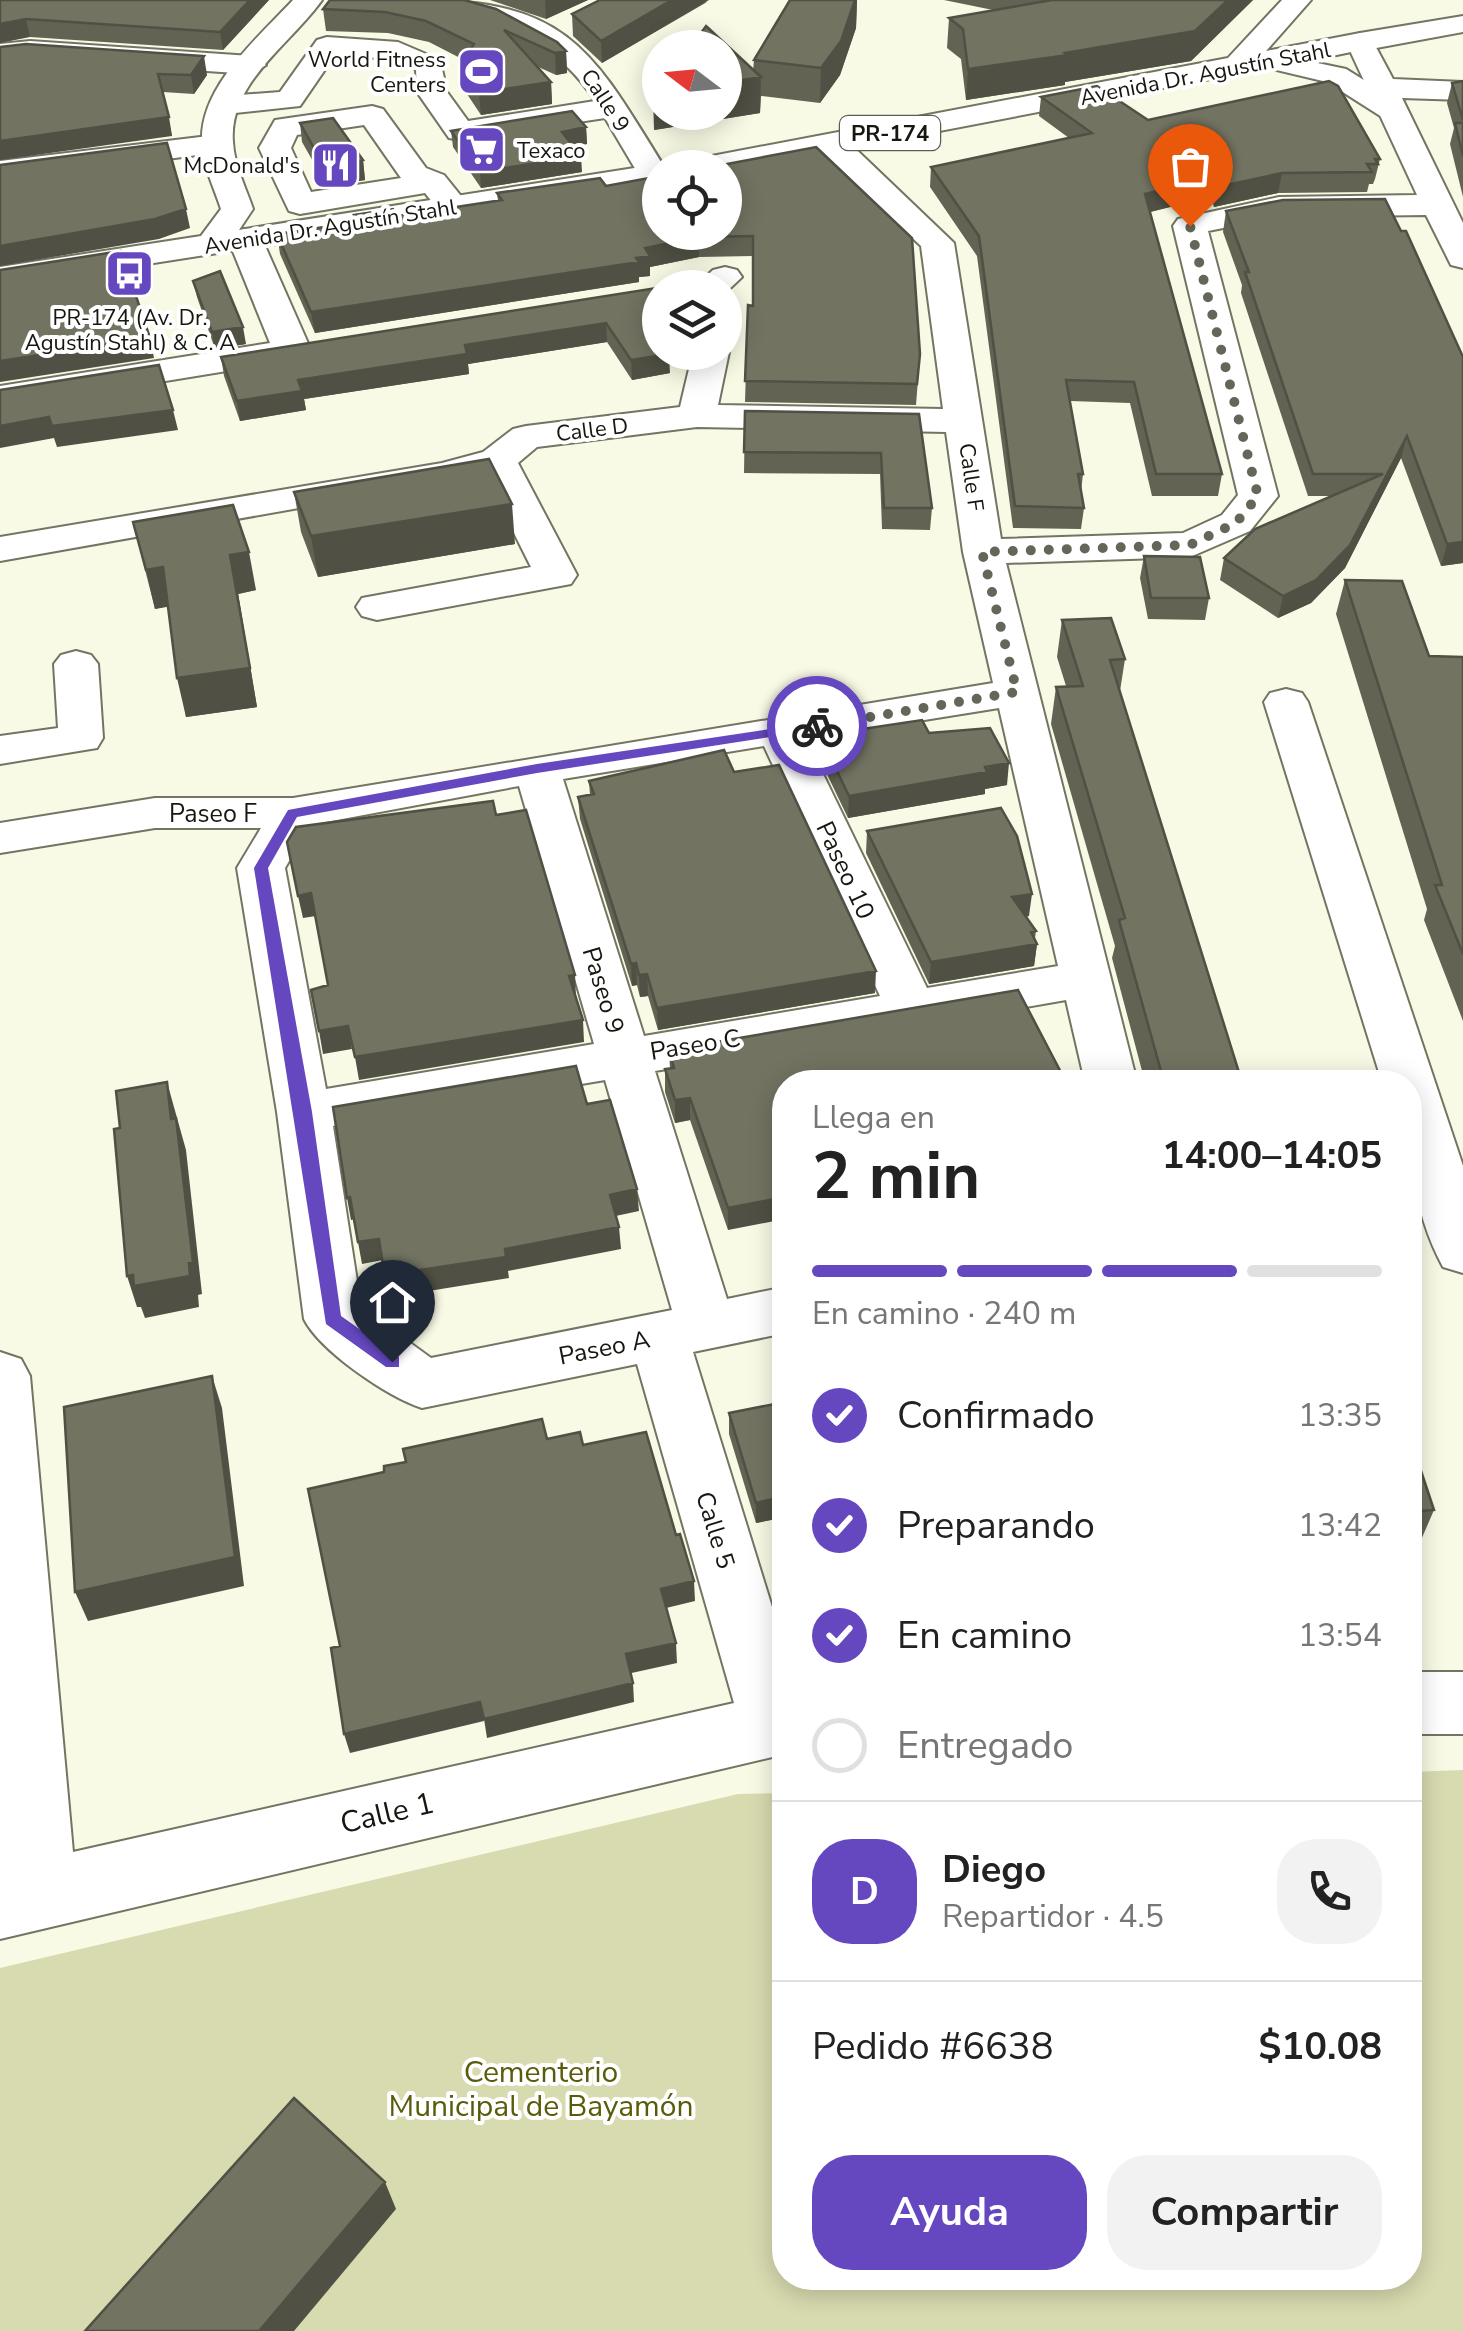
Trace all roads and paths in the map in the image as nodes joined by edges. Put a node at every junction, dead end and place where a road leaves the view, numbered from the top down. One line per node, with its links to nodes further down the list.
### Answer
1 (308, 0): 10 (main road)
2 (434, 0): 7 (main road, Calle 9)
3 (1299, 0): 5 (main road); 11 (main road)
4 (580, 19): 7 (main road)
5 (1356, 24): 6 (main road, PR-174); 11 (main road, Avenida Dr. Agustín Stahl / PR-174); 17 (main road)
6 (1463, 24)
7 (544, 34): 18 (main road, Calle 9)
8 (382, 49): 12 (main road); 14 (main road); 15 (main road)
9 (0, 53): 10 (main road)
10 (251, 65): 16 (main road)
11 (1249, 65): 17 (main road); 21 (main road, Avenida Dr. Agustín Stahl / PR-174)
12 (431, 82): 14 (main road); 18 (main road)
13 (1458, 91): 17 (main road)
14 (374, 92): 15 (main road); 26 (main road); 27 (main road)
15 (289, 100): 16 (main road)
16 (226, 105): 20 (main road)
17 (1390, 106): 19 (main road); 28 (main road)
18 (612, 108): 22 (main road, Calle 9)
19 (1430, 120)
20 (217, 144): 24 (main road); 29 (main road)
21 (832, 144): 23 (main road, Avenida Dr. Agustín Stahl / PR-174); 36 (main road, Calle F)
22 (642, 152)
23 (742, 160)
24 (0, 172)
25 (642, 175): 27 (main road, Avenida Dr. Agustín Stahl)
26 (291, 182): 27 (main road); 29 (main road)
27 (443, 194): 29 (main road, Avenida Dr. Agustín Stahl)
28 (1437, 205): 30 (main road); 41 (main road)
29 (238, 213): 31 (main road, Avenida Dr. Agustín Stahl); 33 (main road)
30 (1462, 255)
31 (0, 277)
32 (330, 344): 33 (main road)
33 (291, 351): 35 (main road)
34 (706, 370): 37 (main road)
35 (0, 396)
36 (965, 421): 37 (main road, Calle D); 41 (main road, Calle F)
37 (690, 434): 38 (main road); 39 (main road, Calle D)
38 (585, 467)
39 (517, 471): 40 (main road, Calle D); 42 (main road)
40 (0, 549)
41 (982, 552): 44 (main road, Calle F)
42 (377, 607)
43 (76, 664): 47 (main road)
44 (1017, 692): 46 (main road, Paseo F); 51 (main road, Calle F)
45 (1286, 702): 55 (main road)
46 (780, 732): 48 (main road, Paseo F); 52 (main road, Paseo 10)
47 (0, 750)
48 (537, 768): 49 (main road, Paseo F); 53 (main road, Paseo 9)
49 (292, 813): 50 (main road, Paseo F); 56 (main road)
50 (0, 838)
51 (1086, 979): 52 (main road, Paseo C); 54 (main road, Calle F)
52 (910, 1008): 53 (main road, Paseo C)
53 (624, 1056): 56 (main road, Paseo C); 60 (main road, Paseo 9)
54 (1108, 1070)
55 (1404, 1070)
56 (304, 1112): 60 (main road, Paseo A)
57 (1422, 1125): 58 (main road)
58 (1463, 1251)
59 (772, 1313): 60 (main road, Paseo A)
60 (682, 1331): 62 (main road, Calle 5)
61 (1, 1412): 66 (main road)
62 (772, 1695)
63 (1463, 1702): 64 (main road)
64 (1422, 1703)
65 (772, 1725): 66 (main road, Calle 1)
66 (21, 1899)

